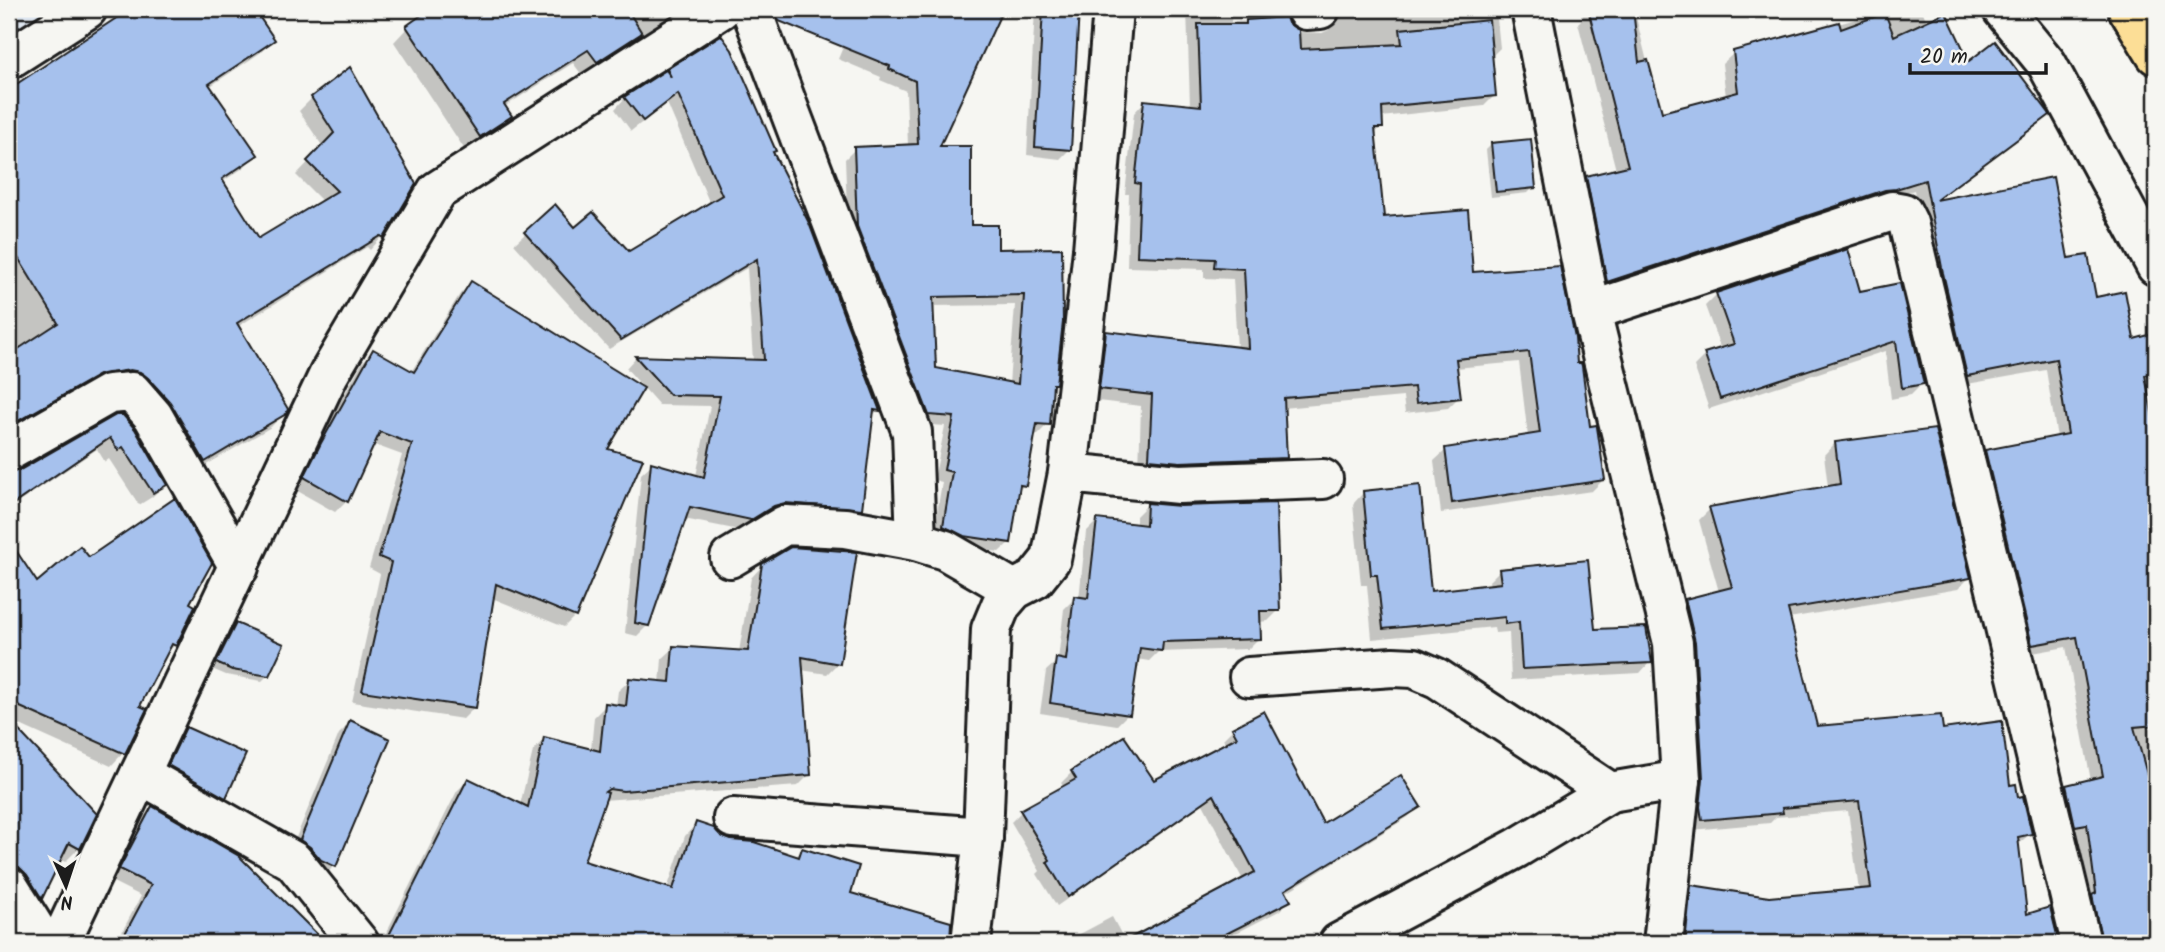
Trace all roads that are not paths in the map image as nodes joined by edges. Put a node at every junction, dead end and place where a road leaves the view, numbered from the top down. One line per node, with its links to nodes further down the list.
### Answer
1 (87, 9): 9 (street)
2 (721, 9): 17 (street)
3 (751, 9): 15 (street)
4 (1113, 9): 13 (street)
5 (1531, 9): 11 (street)
6 (2002, 9): 10 (street)
7 (2128, 9): 8 (highway)
8 (2156, 55)
9 (9, 59)
10 (2156, 266)
11 (1591, 311): 21 (street); 32 (street)
12 (9, 451): 17 (street)
13 (1068, 473): 14 (street); 18 (street)
14 (1323, 479)
15 (916, 541): 16 (street); 18 (street)
16 (730, 558)
17 (239, 567): 20 (street)
18 (1014, 590): 24 (street)
19 (1249, 677): 22 (street)
20 (140, 774): 27 (street); 28 (street)
21 (1681, 780): 22 (street); 31 (street)
22 (1611, 792): 30 (street)
23 (733, 818): 24 (street)
24 (984, 836): 29 (street)
25 (9, 887): 26 (street)
26 (44, 943)
27 (60, 943)
28 (359, 943)
29 (971, 943)
30 (1339, 943)
31 (1663, 943)
32 (2081, 943)

